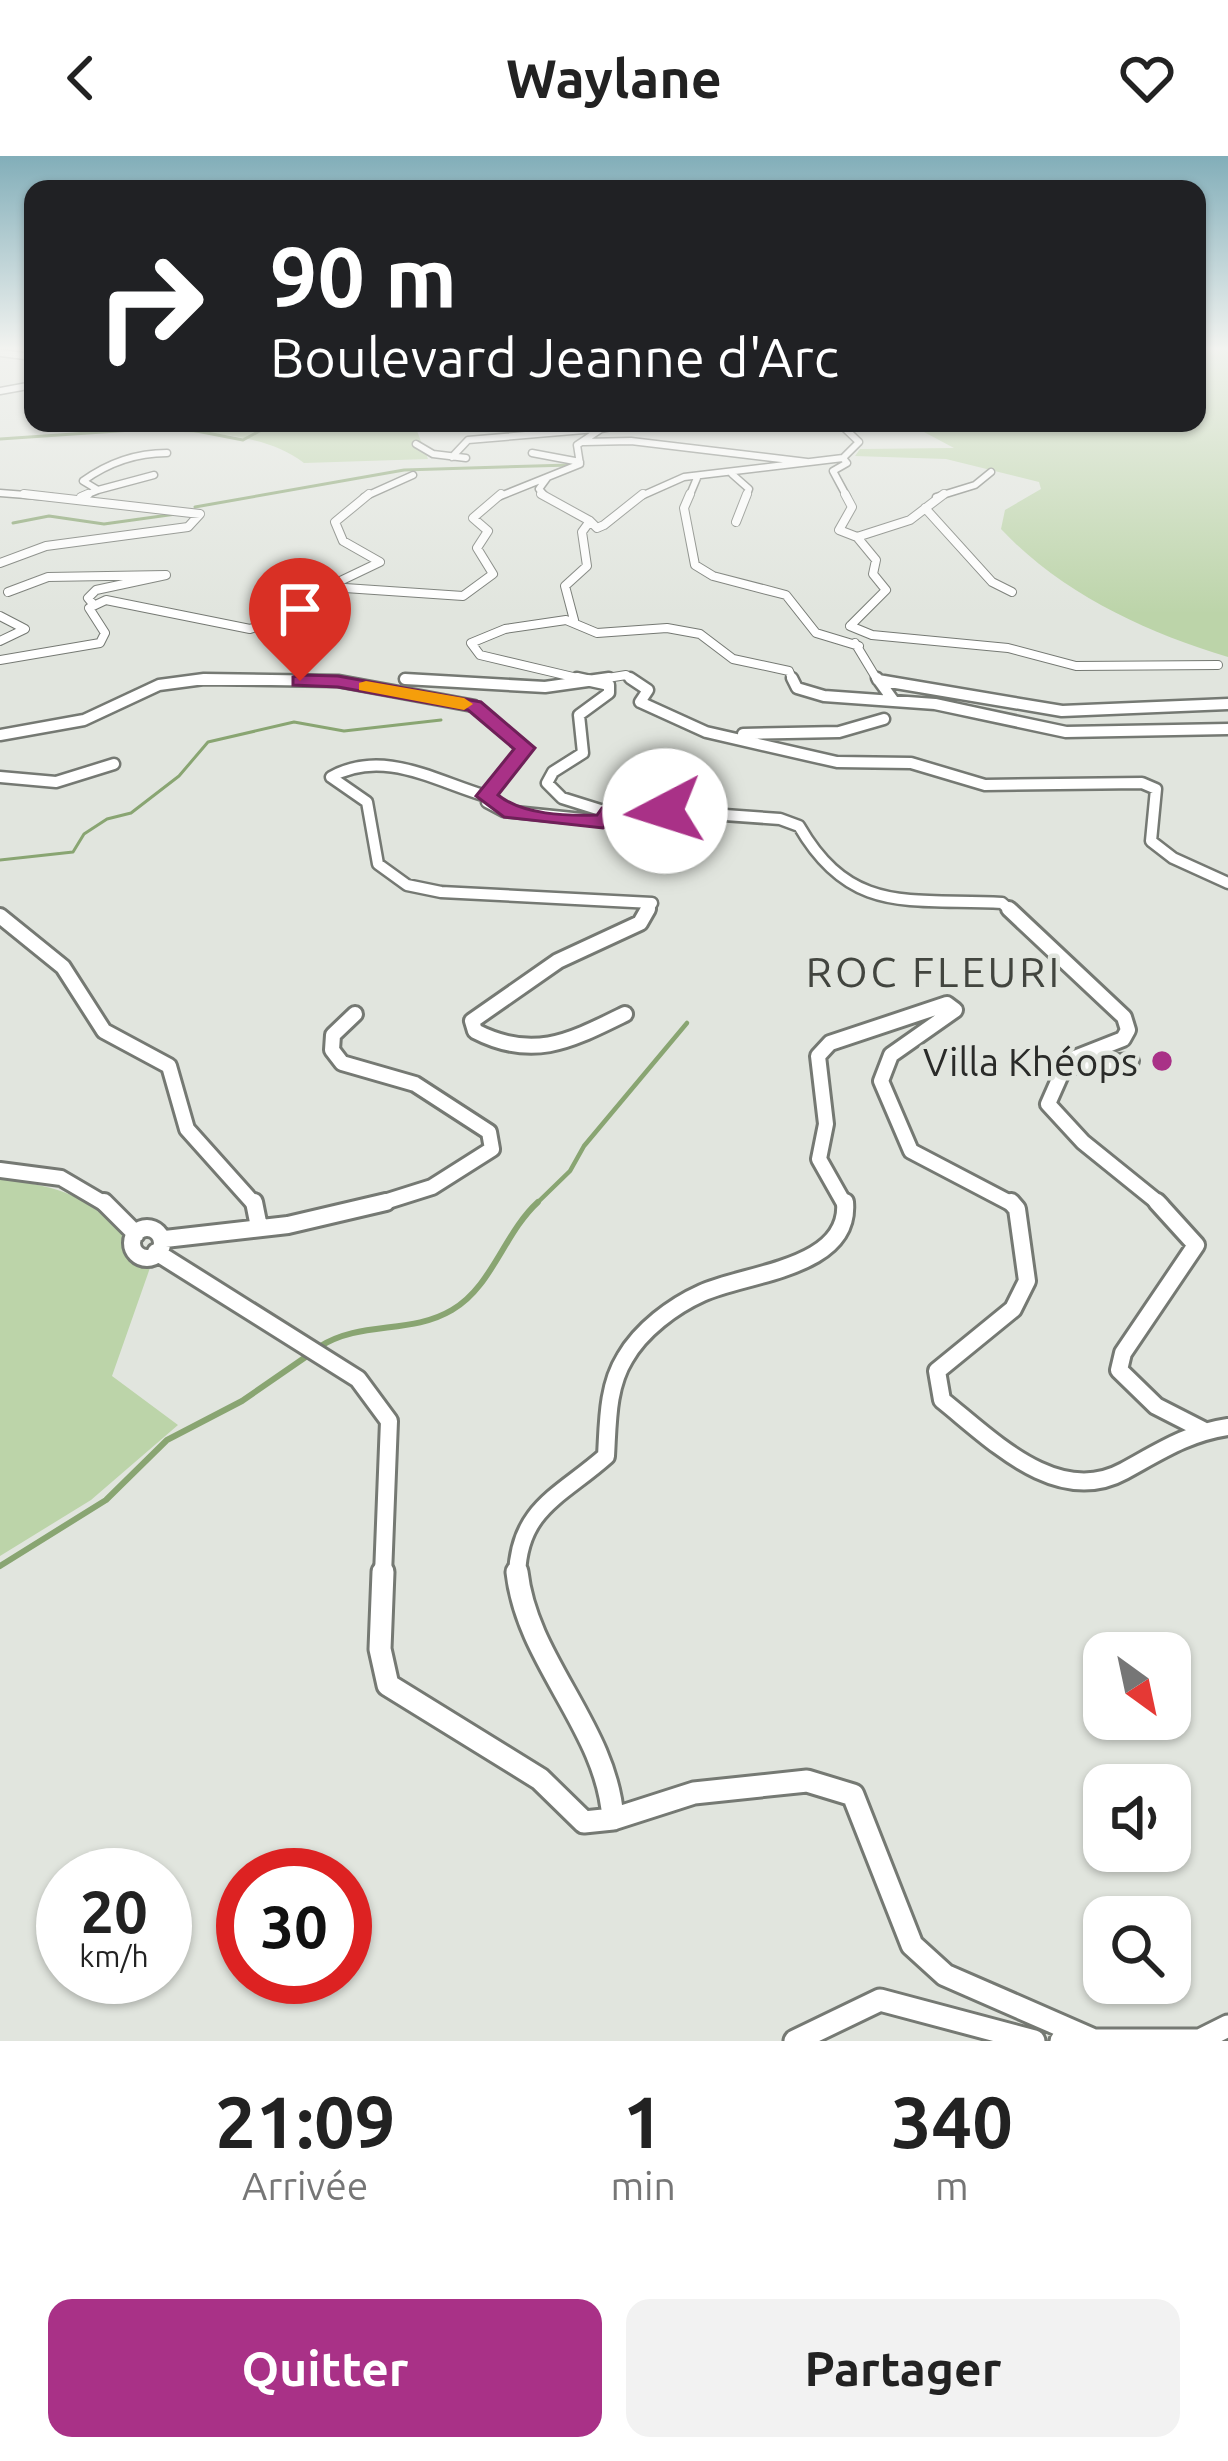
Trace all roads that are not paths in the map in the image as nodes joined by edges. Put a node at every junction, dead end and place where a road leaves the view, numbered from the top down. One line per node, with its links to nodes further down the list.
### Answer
1 (493, 438): 8 (street)
2 (587, 438): 4 (street)
3 (856, 438): 10 (street)
4 (580, 442): 11 (street); 12 (street)
5 (416, 444): 8 (street)
6 (167, 453): 19 (street)
7 (532, 453): 11 (street)
8 (452, 457): 9 (street)
9 (466, 458)
10 (843, 458): 12 (street); 25 (street)
11 (580, 462): 14 (street)
12 (818, 463): 15 (street)
13 (991, 472): 22 (street)
14 (549, 474): 23 (street); 29 (street)
15 (732, 474): 18 (street); 24 (street)
16 (154, 475): 19 (street)
17 (413, 475): 29 (street)
18 (697, 478): 23 (street); 35 (street)
19 (98, 490): 21 (street)
20 (0, 493): 21 (street)
21 (81, 497): 26 (street)
22 (925, 508): 25 (street); 28 (street)
23 (590, 521): 32 (street)
24 (736, 522)
25 (857, 536): 33 (street)
26 (0, 563)
27 (8, 592): 30 (street)
28 (1012, 592)
29 (320, 593): 30 (street)
30 (93, 604): 36 (street)
31 (0, 616): 34 (street)
32 (574, 620): 39 (street); 41 (street)
33 (850, 626): 35 (street); 37 (street)
34 (0, 641)
35 (859, 646): 40 (street)
36 (0, 660)
37 (1218, 665)
38 (405, 679): 39 (street)
39 (596, 680): 46 (street); 50 (street)
40 (878, 680): 41 (street); 42 (street)
41 (893, 700): 44 (street)
42 (1228, 704)
43 (884, 719): 46 (street)
44 (1228, 729)
45 (0, 735): 49 (street)
46 (726, 736): 51 (street)
47 (113, 764): 48 (street)
48 (0, 777)
49 (486, 796): 50 (street); 54 (street)
50 (610, 812): 55 (street)
51 (1228, 883)
52 (0, 916): 58 (street)
53 (355, 1014): 58 (street)
54 (625, 1014)
55 (1067, 1061): 56 (street); 61 (street)
56 (1131, 1061)
57 (0, 1170): 59 (street)
58 (259, 1227): 59 (street)
59 (160, 1245): 62 (street)
60 (1228, 1426): 61 (street)
61 (1203, 1430): 62 (street)
62 (613, 1819): 64 (street)
63 (1228, 2026): 64 (street)
64 (1094, 2040): 67 (street)
65 (795, 2041): 66 (street)
66 (1034, 2041)
67 (1061, 2041)

